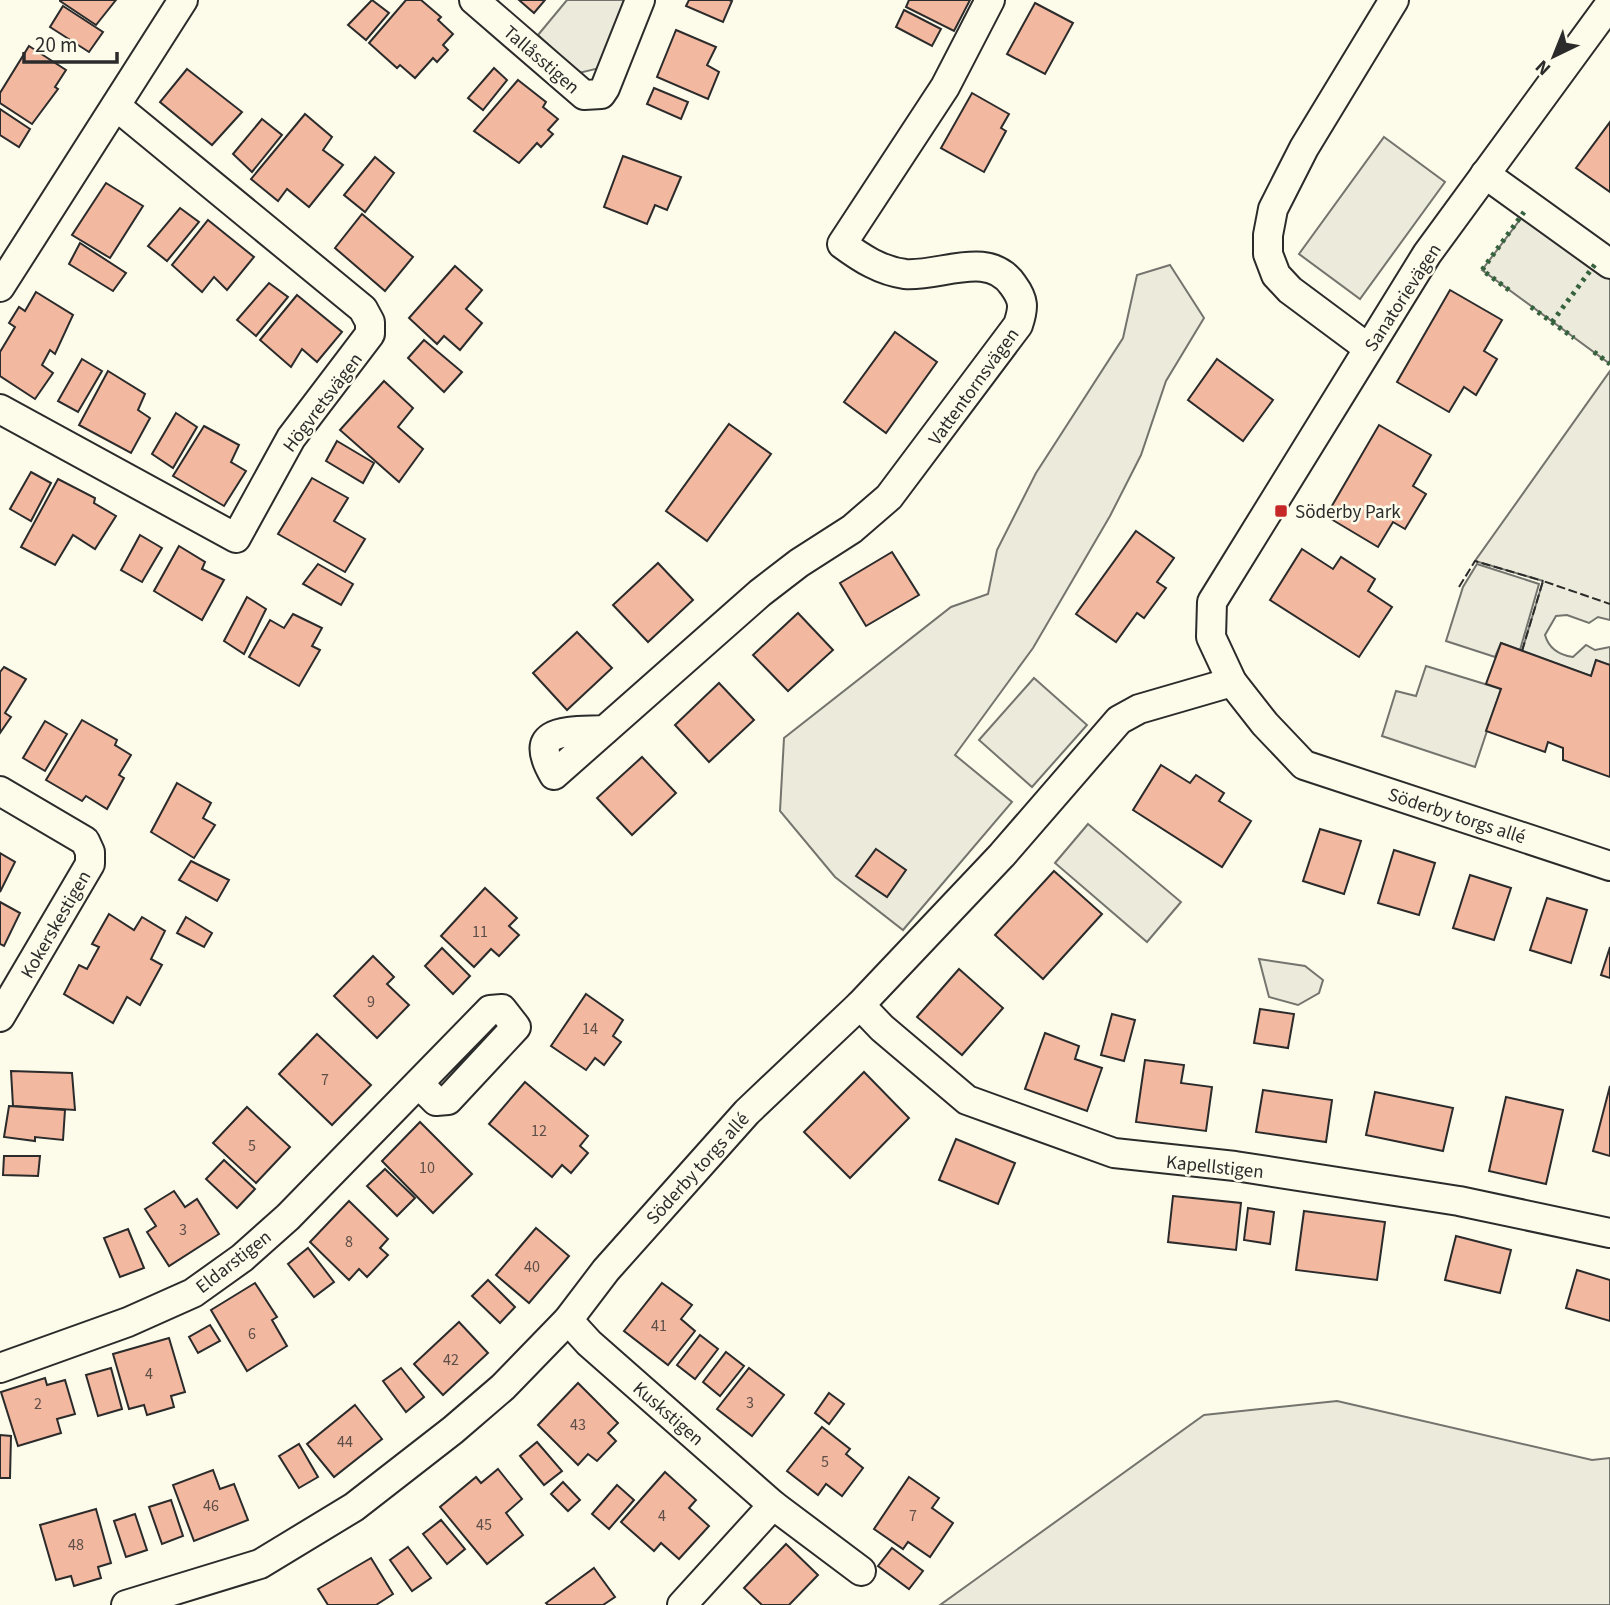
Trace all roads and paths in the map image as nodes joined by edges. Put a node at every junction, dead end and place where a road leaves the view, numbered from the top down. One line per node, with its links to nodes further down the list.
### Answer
1 (183, 0): 7 (street)
2 (474, 0): 3 (street, Tallåsstigen)
3 (640, 0)
4 (990, 0): 14 (street, Vattentornsvägen)
5 (1394, 0): 11 (street)
6 (1610, 4): 8 (street, Sanatorievägen)
7 (116, 106): 10 (street); 12 (street, Högvretsvägen)
8 (1485, 174): 9 (street); 11 (street, Sanatorievägen)
9 (1610, 264)
10 (0, 287)
11 (1368, 348): 13 (street, Sanatorievägen)
12 (0, 409)
13 (1232, 682): 16 (street, Söderby torgs allé); 17 (street, Söderby torgs allé)
14 (605, 730)
15 (0, 791): 18 (street, Kokerskestigen)
16 (1610, 866)
17 (860, 1005): 20 (street, Kapellstigen); 21 (street, Söderby torgs allé)
18 (0, 1017)
19 (419, 1083): 22 (street, Eldarstigen)
20 (1610, 1233)
21 (568, 1320): 23 (street, Kuskstigen); 25 (street, Söderby torgs allé)
22 (0, 1368)
23 (772, 1505): 24 (street, Kuskstigen); 27 (street)
24 (860, 1571)
25 (167, 1599): 26 (street, Söderby torgs allé)
26 (126, 1605)
27 (682, 1605)

